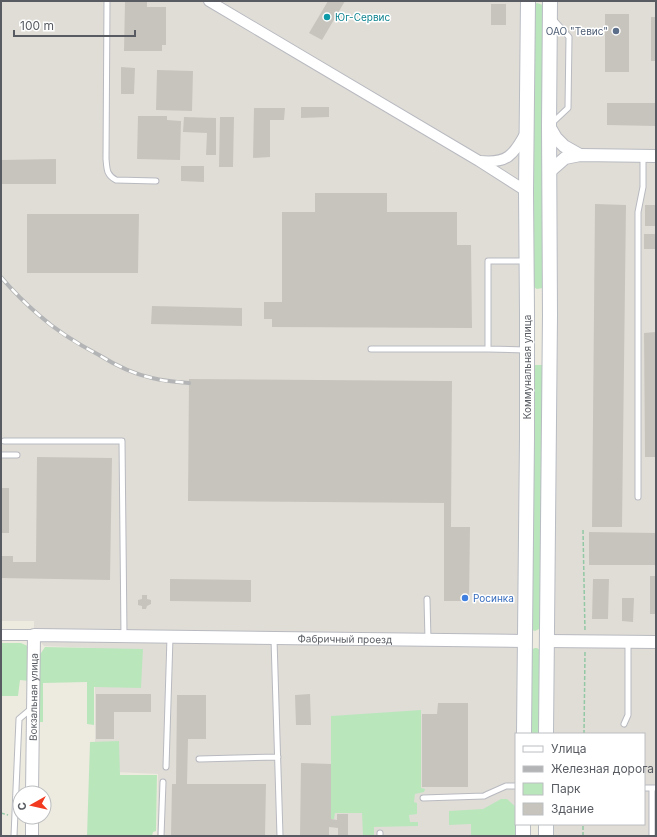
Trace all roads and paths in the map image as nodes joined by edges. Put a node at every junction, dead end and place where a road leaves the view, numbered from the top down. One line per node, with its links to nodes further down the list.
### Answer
1 (107, 1): 12 (lane)
2 (209, 1): 10 (street)
3 (528, 1): 6 (main road, Коммунальная улица)
4 (550, 1): 5 (main road)
5 (549, 126): 7 (street); 11 (main road)
6 (527, 131): 10 (street); 13 (main road, Коммунальная улица)
7 (580, 155): 8 (street); 11 (street)
8 (643, 155): 9 (street); 25 (lane)
9 (656, 156)
10 (479, 161): 13 (street)
11 (549, 172): 15 (main road)
12 (156, 181)
13 (526, 191): 14 (main road, Коммунальная улица)
14 (526, 260): 16 (main road, Коммунальная улица); 19 (lane)
15 (549, 286): 16 (main road); 18 (main road)
16 (526, 287): 17 (main road, Коммунальная улица)
17 (527, 314): 18 (main road); 21 (main road, Коммунальная улица)
18 (550, 315): 34 (main road)
19 (488, 348): 20 (lane); 21 (lane)
20 (371, 349)
21 (527, 350): 33 (main road, Коммунальная улица)
22 (4, 441): 29 (lane)
23 (1, 455): 24 (lane)
24 (17, 455)
25 (638, 497)
26 (427, 599): 32 (lane)
27 (1, 634): 28 (street)
28 (34, 635): 29 (street, Фабричный проезд); 37 (street, Вокзальная улица)
29 (124, 636): 30 (street, Фабричный проезд)
30 (170, 637): 31 (street, Фабричный проезд); 43 (lane)
31 (274, 638): 32 (street, Фабричный проезд); 41 (lane)
32 (428, 640): 33 (street, Фабричный проезд)
33 (525, 641): 34 (main road, Фабричный проезд); 39 (main road, Коммунальная улица)
34 (547, 641): 35 (street, Фабричный проезд); 40 (main road)
35 (628, 642): 36 (street, Фабричный проезд); 38 (lane)
36 (656, 642)
37 (34, 706): 45 (street, Вокзальная улица); 53 (lane)
38 (624, 724)
39 (524, 733)
40 (546, 733)
41 (278, 757): 42 (lane); 56 (lane)
42 (200, 759)
43 (166, 767)
44 (163, 782): 55 (lane)
45 (32, 785)
46 (515, 786): 48 (lane)
47 (654, 788): 60 (lane)
48 (423, 798)
49 (32, 825): 54 (street)
50 (523, 825): 57 (main road)
51 (546, 825): 58 (main road)
52 (583, 825): 59 (path)
53 (14, 836)
54 (32, 836)
55 (161, 836)
56 (280, 836)
57 (523, 836)
58 (546, 836)
59 (583, 836)
60 (652, 836)

